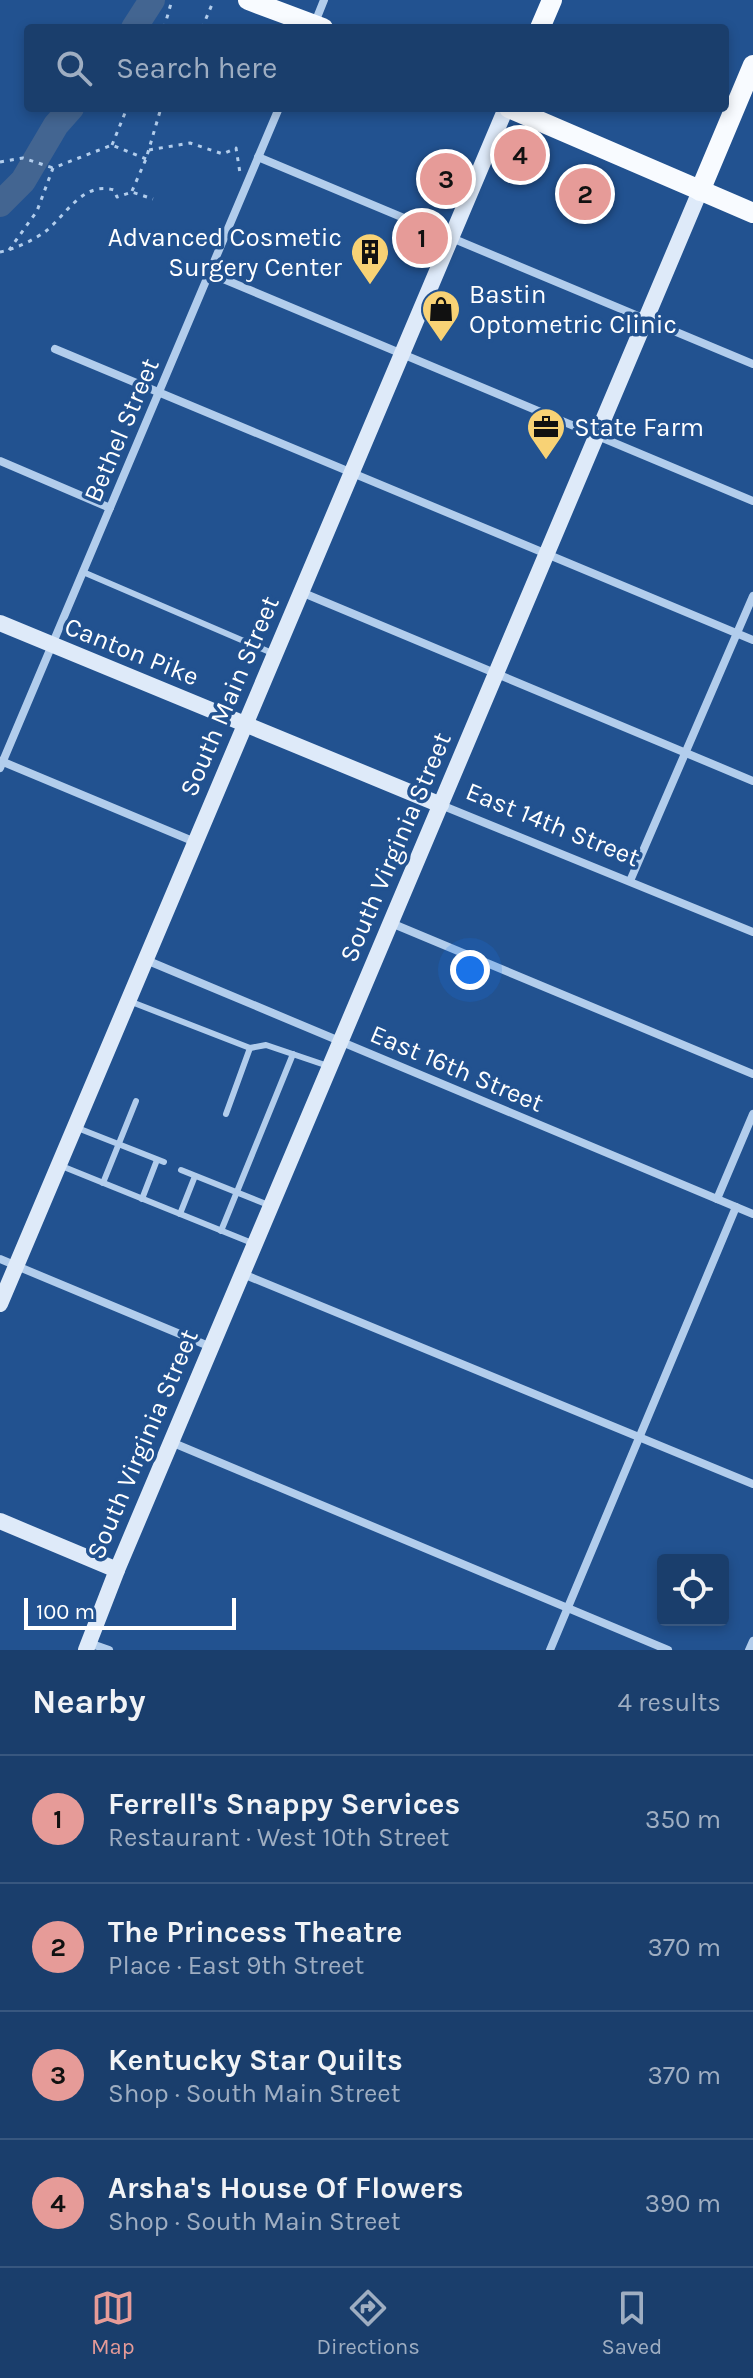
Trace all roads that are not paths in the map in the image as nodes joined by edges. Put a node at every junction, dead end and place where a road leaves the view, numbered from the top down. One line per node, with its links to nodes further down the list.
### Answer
1 (248, 0): 4 (main road)
2 (324, 0): 5 (street)
3 (552, 0): 6 (main road)
4 (308, 24)
5 (317, 24)
6 (542, 24)
7 (753, 65): 12 (main road, South Virginia Street)
8 (277, 112): 11 (street, Bethel Street)
9 (506, 112): 14 (main road, South Main Street)
10 (517, 112): 12 (main road)
11 (258, 157): 14 (street); 15 (street, Bethel Street)
12 (700, 191): 13 (main road); 16 (main road, South Virginia Street)
13 (753, 213)
14 (452, 238): 16 (street); 18 (main road, South Main Street)
15 (209, 273): 18 (street); 20 (street, Bethel Street)
16 (646, 319): 19 (street); 21 (main road, South Virginia Street)
17 (55, 349): 20 (street)
18 (402, 354): 21 (street); 23 (main road, South Main Street)
19 (753, 364)
20 (159, 392): 23 (street); 25 (street, Bethel Street)
21 (597, 436): 24 (street); 26 (main road, South Virginia Street)
22 (0, 461): 25 (street)
23 (352, 473): 26 (street); 28 (main road, South Main Street)
24 (753, 501)
25 (110, 508): 27 (street, Bethel Street)
26 (547, 554): 31 (street); 35 (main road, South Virginia Street)
27 (83, 572): 33 (street, Bethel Street); 34 (lane)
28 (301, 592): 34 (main road, South Main Street); 35 (street)
29 (753, 596): 31 (street)
30 (0, 623): 33 (main road, Canton Pike)
31 (737, 634): 32 (street); 37 (street)
32 (753, 640)
33 (52, 644): 36 (main road, Canton Pike); 38 (street, Bethel Street)
34 (275, 655): 36 (main road, South Main Street)
35 (496, 674): 37 (street); 40 (main road, South Virginia Street)
36 (246, 723): 40 (main road, East 14th Street); 41 (main road, South Main Street)
37 (686, 754): 39 (street); 42 (street)
38 (1, 764): 41 (street)
39 (753, 781)
40 (441, 805): 42 (street, East 14th Street); 43 (main road, South Virginia Street)
41 (196, 842): 45 (main road, South Main Street)
42 (630, 881): 44 (street, East 14th Street)
43 (391, 923): 47 (main road, South Virginia Street); 51 (street)
44 (753, 932)
45 (146, 960): 46 (main road, South Main Street); 47 (street, East 16th Street)
46 (129, 1001): 48 (lane); 55 (main road, South Main Street)
47 (340, 1041): 50 (main road, South Virginia Street); 63 (street, East 16th Street)
48 (250, 1048): 49 (lane); 53 (lane)
49 (293, 1054): 50 (lane); 61 (lane)
50 (330, 1067): 64 (main road, South Virginia Street)
51 (753, 1074)
52 (136, 1101): 56 (lane)
53 (226, 1114)
54 (753, 1114): 63 (street)
55 (75, 1127): 56 (lane); 57 (main road, South Main Street)
56 (119, 1144): 60 (lane); 62 (lane)
57 (59, 1165): 60 (lane); 71 (main road, South Main Street)
58 (181, 1170): 59 (lane)
59 (195, 1176): 61 (lane); 66 (lane)
60 (103, 1183): 62 (lane)
61 (237, 1192): 64 (lane); 68 (lane)
62 (142, 1199): 66 (lane)
63 (717, 1199): 65 (street, East 16th Street)
64 (271, 1206): 69 (main road, South Virginia Street)
65 (736, 1207): 67 (street, East 16th Street); 75 (street)
66 (180, 1214): 68 (lane)
67 (753, 1214)
68 (221, 1231): 69 (lane)
69 (255, 1244): 72 (main road, South Virginia Street)
70 (0, 1259): 71 (street)
71 (16, 1265): 73 (main road, South Main Street); 74 (street)
72 (242, 1274): 74 (main road, South Virginia Street); 75 (street)
73 (0, 1304)
74 (211, 1347): 76 (main road, South Virginia Street)
75 (639, 1438): 77 (street); 80 (street)
76 (171, 1442): 79 (main road, South Virginia Street); 80 (street)
77 (753, 1484)
78 (0, 1521): 79 (main road)
79 (117, 1570): 82 (main road, South Virginia Street)
80 (568, 1608): 84 (street); 85 (street)
81 (753, 1641): 86 (street)
82 (87, 1646): 83 (street)
83 (109, 1650)
84 (550, 1650)
85 (668, 1650)
86 (749, 1650)

